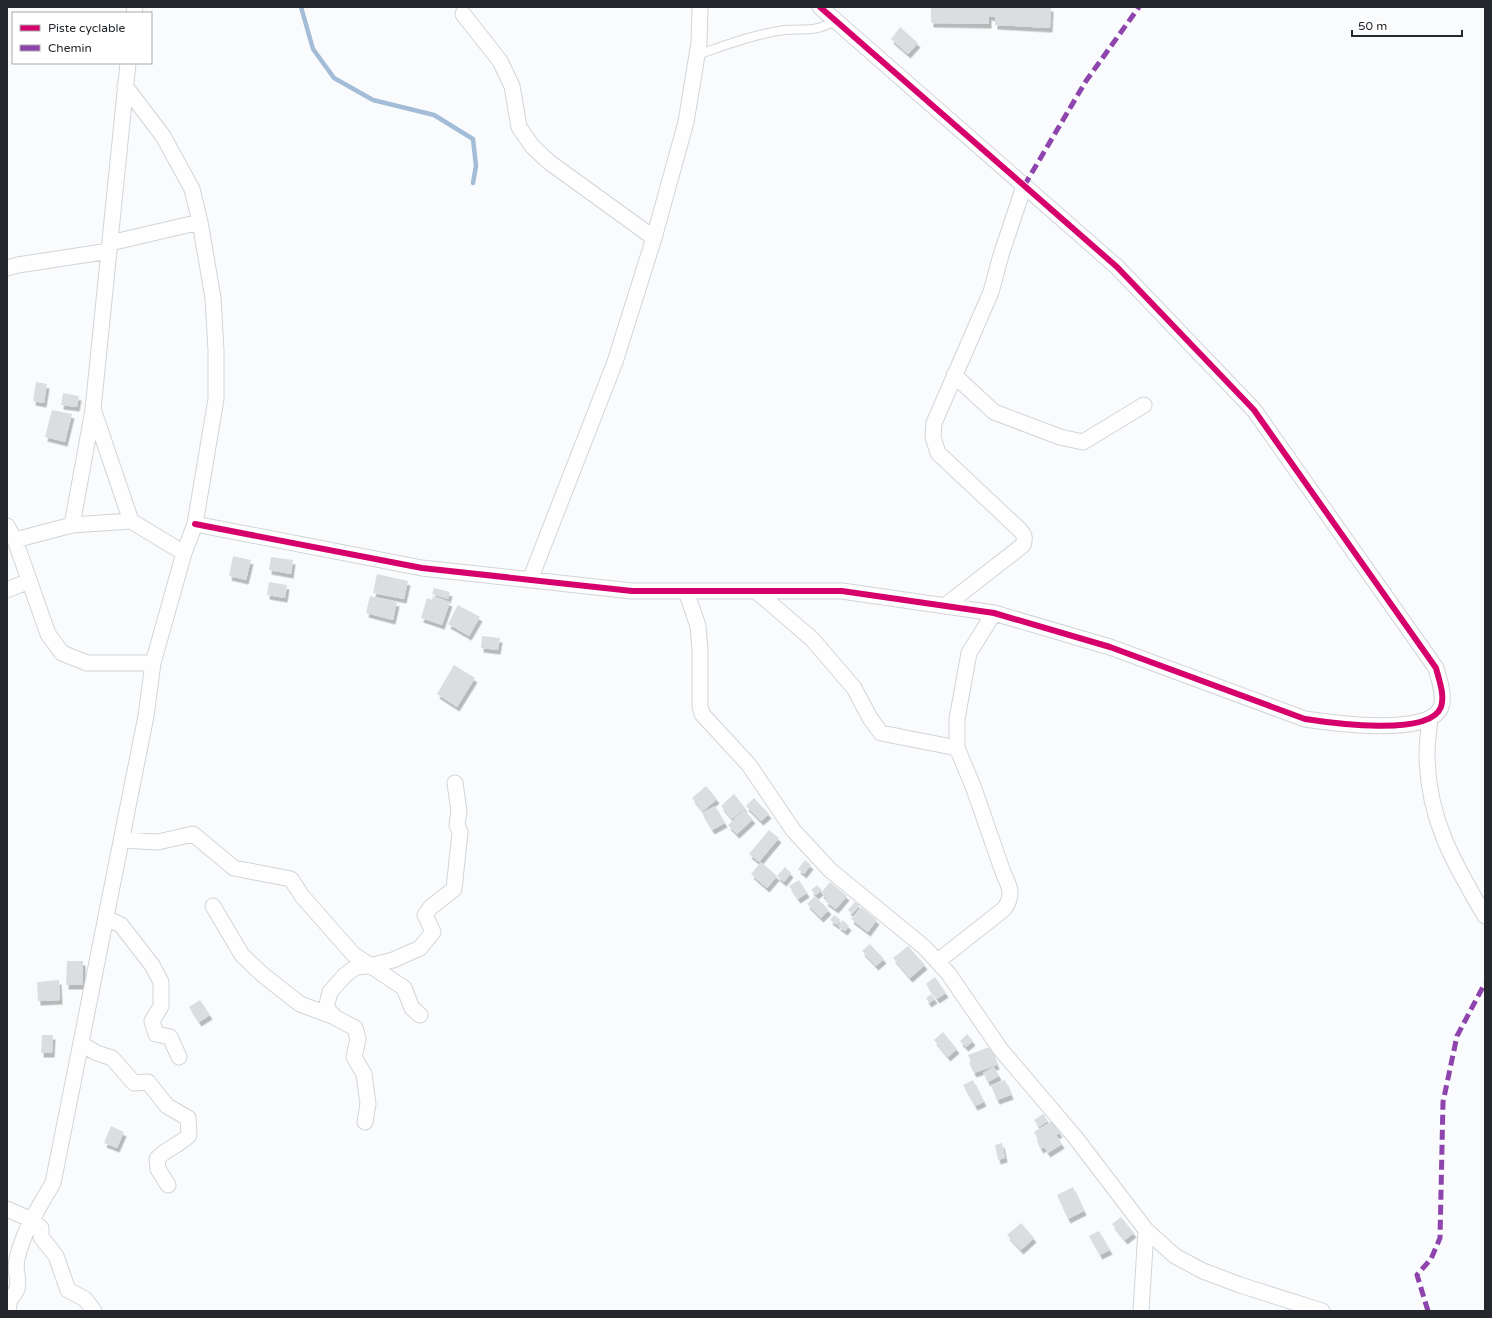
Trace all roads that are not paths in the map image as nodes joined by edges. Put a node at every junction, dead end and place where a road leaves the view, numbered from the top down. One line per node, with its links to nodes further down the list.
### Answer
1 (700, 7): 5 (street)
2 (820, 7): 4 (street)
3 (463, 14): 10 (street)
4 (835, 21): 5 (lane); 8 (street)
5 (697, 55): 10 (street)
6 (128, 64): 7 (street)
7 (124, 86): 9 (street); 11 (street)
8 (1024, 186): 13 (street); 30 (street)
9 (200, 222): 11 (street); 17 (street)
10 (654, 238): 22 (street)
11 (109, 247): 12 (street); 15 (street)
12 (7, 268)
13 (954, 375): 14 (street); 27 (street)
14 (1144, 405)
15 (93, 409): 16 (street); 19 (street)
16 (132, 520): 19 (street); 21 (street)
17 (196, 524): 21 (street); 22 (street)
18 (7, 526): 20 (street)
19 (72, 526): 20 (street)
20 (15, 540): 23 (street)
21 (184, 553): 29 (street)
22 (530, 580): 25 (street)
23 (29, 581): 24 (street); 29 (street)
24 (7, 590)
25 (686, 591): 26 (street); 37 (street)
26 (756, 591): 27 (street); 31 (street)
27 (946, 605): 28 (street)
28 (994, 613): 30 (street); 31 (street)
29 (153, 663): 33 (street)
30 (1430, 719): 35 (street)
31 (957, 748): 37 (street)
32 (455, 783): 38 (street)
33 (121, 840): 36 (street); 38 (street)
34 (213, 906): 40 (street)
35 (1485, 916)
36 (106, 918): 41 (street); 42 (street)
37 (938, 962): 47 (street)
38 (369, 966): 39 (street); 40 (street)
39 (420, 1015)
40 (336, 1018): 43 (street)
41 (81, 1044): 44 (street); 46 (street)
42 (179, 1057)
43 (365, 1122)
44 (168, 1185)
45 (7, 1209): 46 (street)
46 (32, 1220): 49 (street); 50 (street)
47 (1146, 1230): 48 (street); 51 (street)
48 (1297, 1307): 52 (street)
49 (8, 1311)
50 (94, 1311)
51 (1141, 1311)
52 (1322, 1311)

